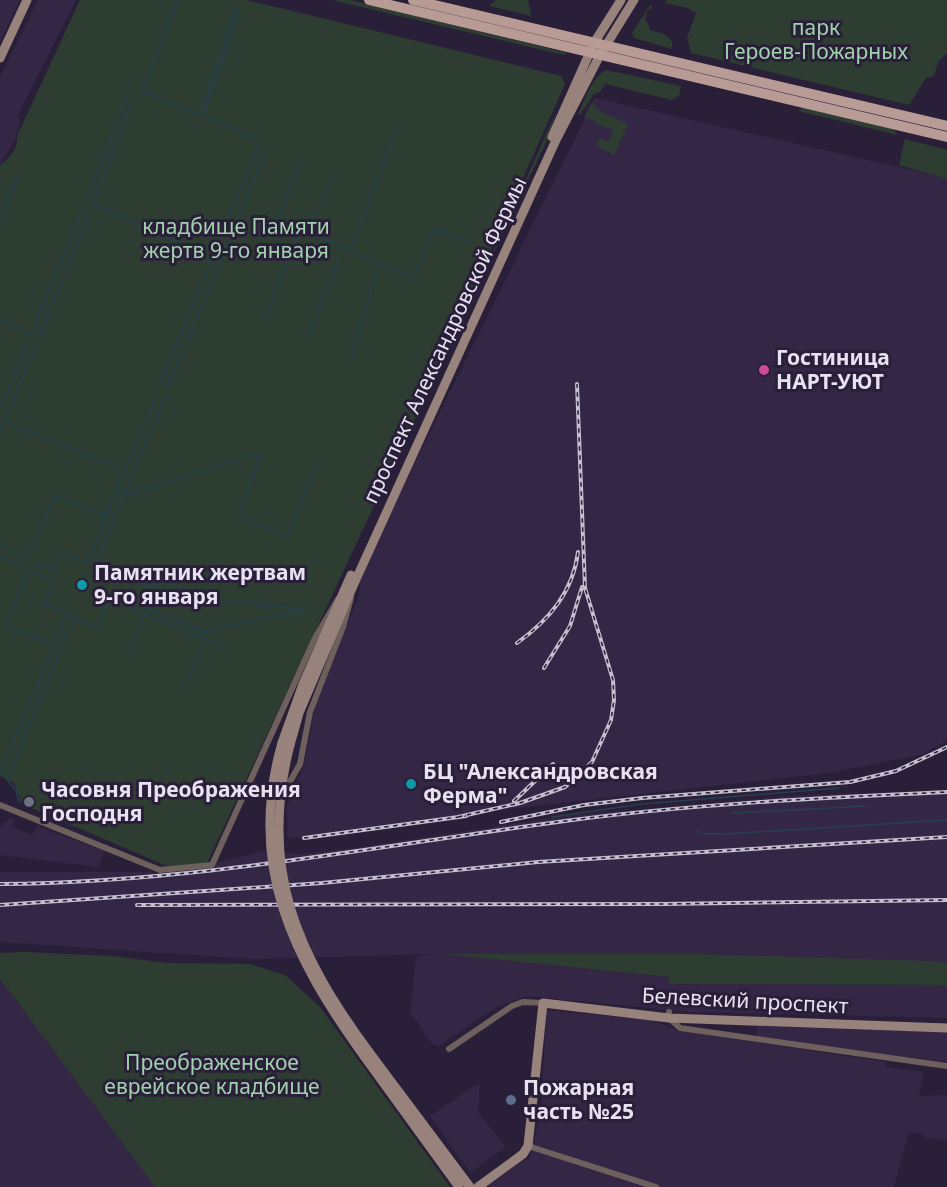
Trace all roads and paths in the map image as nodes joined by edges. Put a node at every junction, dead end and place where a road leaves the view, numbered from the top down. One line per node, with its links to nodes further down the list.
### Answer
1 (27, 0): 7 (main road)
2 (369, 0): 6 (main road)
3 (413, 0): 6 (main road)
4 (621, 0): 6 (main road)
5 (634, 0): 6 (main road)
6 (597, 49): 8 (main road); 9 (main road); 10 (main road, проспект Александровской Фермы); 11 (main road, проспект Александровской Фермы)
7 (0, 58)
8 (947, 126)
9 (947, 137)
10 (352, 586): 12 (main road, проспект Александровской Фермы); 14 (street)
11 (343, 591): 12 (main road, проспект Александровской Фермы); 13 (street)
12 (326, 642): 23 (main road, bridge)
13 (254, 772): 14 (street); 15 (street)
14 (258, 789): 15 (street)
15 (244, 793): 16 (street)
16 (0, 805)
17 (543, 1003): 18 (main road, Белевский проспект); 21 (street, Белевский проспект); 24 (main road)
18 (669, 1015): 19 (main road, Белевский проспект); 20 (main road, Белевский проспект); 22 (street)
19 (947, 1022)
20 (947, 1028)
21 (449, 1049)
22 (947, 1066)
23 (389, 1086): 25 (main road); 26 (main road)
24 (528, 1146): 27 (main road); 28 (street)
25 (459, 1187)
26 (470, 1187)
27 (478, 1187)
28 (656, 1187)

